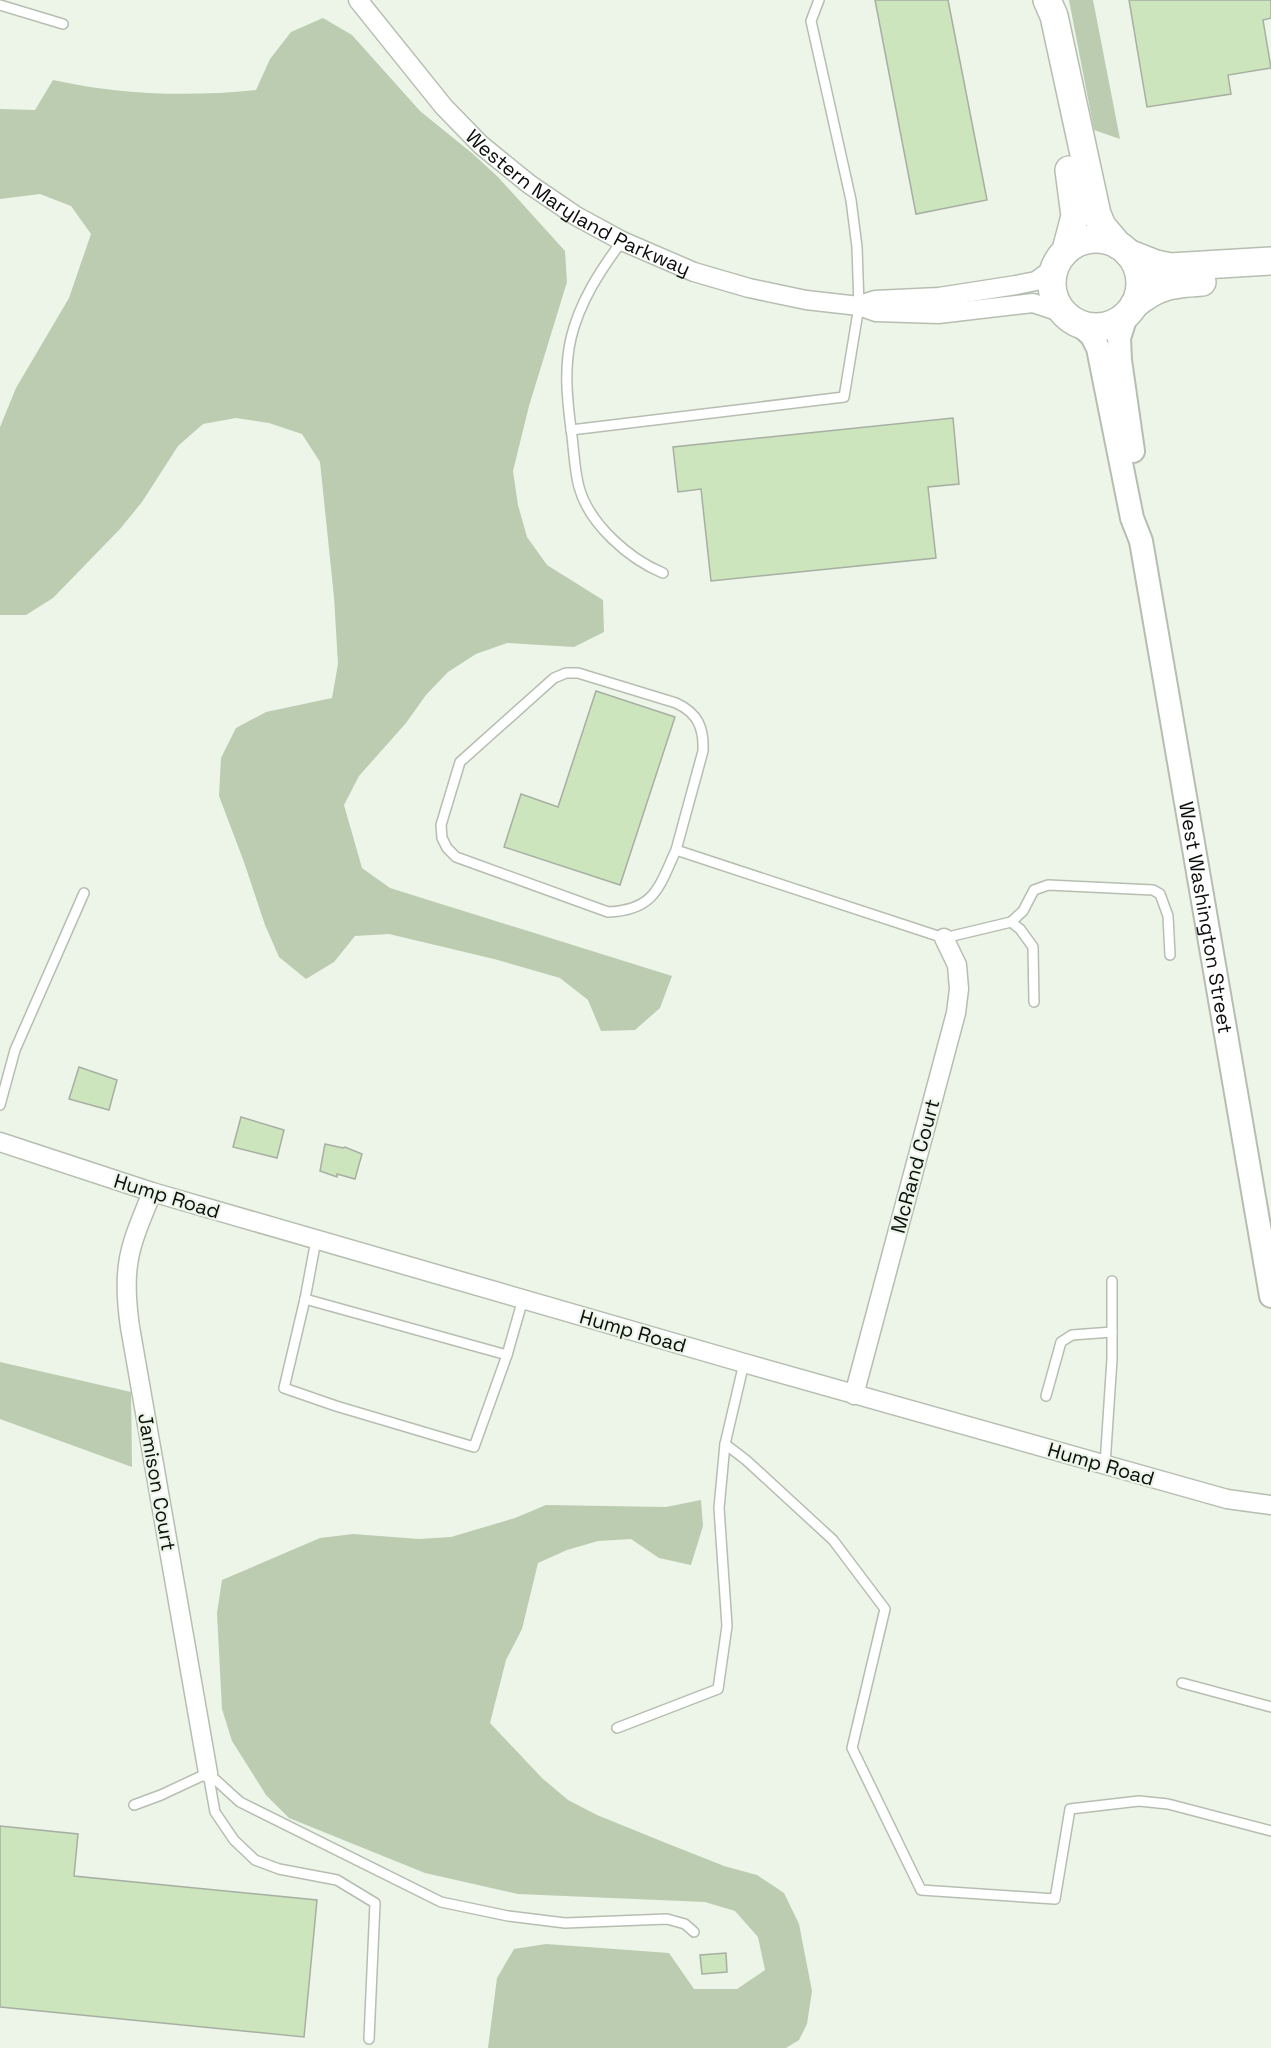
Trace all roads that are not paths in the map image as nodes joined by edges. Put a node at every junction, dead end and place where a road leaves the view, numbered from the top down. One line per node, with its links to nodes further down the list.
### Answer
1 (358, 0): 6 (street, Western Maryland Parkway)
2 (819, 0): 11 (lane)
3 (1046, 0): 7 (main road); 8 (main road)
4 (0, 5): 5 (lane)
5 (63, 24)
6 (622, 241): 11 (street, Western Maryland Parkway); 14 (lane)
7 (1123, 249): 8 (main road); 9 (main road); 12 (main road)
8 (1060, 258): 11 (street, Western Maryland Parkway); 13 (main road)
9 (1271, 261)
10 (1271, 279): 12 (main road)
11 (859, 306): 13 (street, Western Maryland Parkway); 14 (lane)
12 (1130, 310): 13 (main road); 15 (street, West Washington Street)
13 (1072, 319): 15 (street, West Washington Street)
14 (571, 430): 16 (lane)
15 (1141, 541): 28 (street, West Washington Street)
16 (663, 573)
17 (675, 850): 17 (lane); 20 (lane)
18 (84, 893): 23 (lane)
19 (1011, 922): 20 (lane); 21 (lane); 22 (lane)
20 (944, 938): 34 (street, McRand Court)
21 (1170, 955)
22 (1034, 1002)
23 (0, 1104)
24 (0, 1142): 25 (street, Hump Road)
25 (152, 1192): 26 (street, Hump Road); 42 (street, Jamison Court)
26 (316, 1240): 29 (lane); 30 (street, Hump Road)
27 (1112, 1281): 31 (lane)
28 (1271, 1296)
29 (305, 1299): 32 (lane); 32 (lane)
30 (523, 1299): 32 (lane); 33 (street, Hump Road)
31 (1112, 1332): 35 (lane); 37 (lane)
32 (507, 1355)
33 (744, 1364): 34 (street, Hump Road); 36 (lane)
34 (854, 1395): 37 (street, Hump Road)
35 (1046, 1396)
36 (726, 1444): 41 (lane); 44 (lane)
37 (1106, 1465): 38 (street, Hump Road)
38 (1271, 1505)
39 (1182, 1683): 40 (lane)
40 (1271, 1707)
41 (617, 1728)
42 (208, 1773): 43 (lane); 45 (lane); 46 (lane)
43 (134, 1805)
44 (1271, 1831)
45 (694, 1932)
46 (369, 2039)

